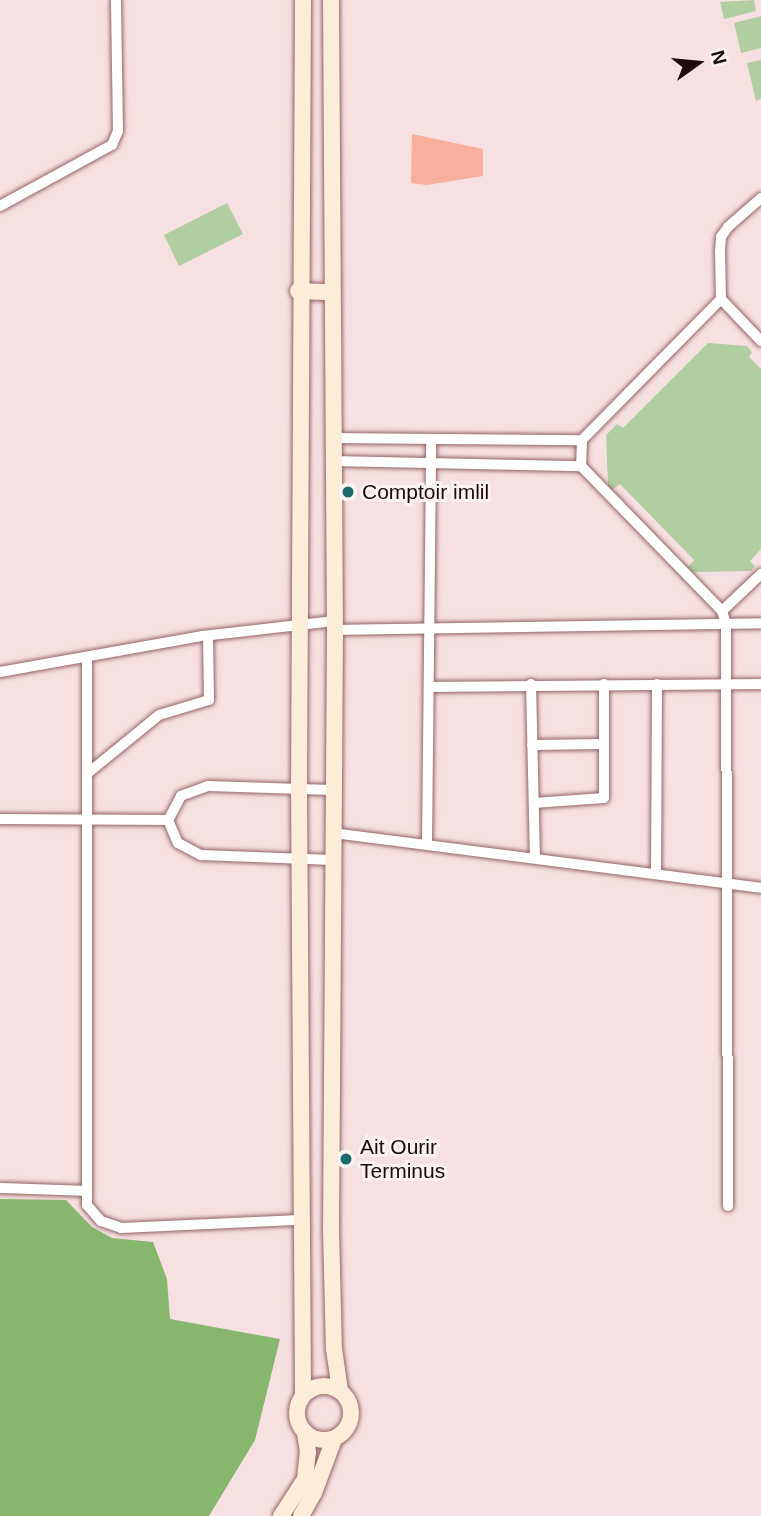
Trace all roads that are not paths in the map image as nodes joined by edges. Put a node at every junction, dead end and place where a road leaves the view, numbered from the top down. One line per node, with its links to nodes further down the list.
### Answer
1 (116, 0): 5 (street)
2 (303, 0): 6 (main road)
3 (331, 0): 7 (main road)
4 (761, 198): 10 (street)
5 (0, 206)
6 (299, 239): 7 (main road); 8 (main road)
7 (331, 239): 9 (main road)
8 (298, 291): 9 (main road); 20 (main road)
9 (330, 292): 12 (main road)
10 (720, 299): 11 (street); 14 (street)
11 (761, 341)
12 (331, 438): 13 (street); 15 (main road)
13 (431, 440): 14 (street); 16 (street)
14 (582, 440): 17 (street)
15 (332, 461): 16 (street); 23 (main road)
16 (429, 463): 17 (street); 24 (street)
17 (581, 466): 19 (street)
18 (761, 574): 19 (street)
19 (722, 611): 22 (street)
20 (301, 623): 23 (street); 25 (street); 37 (main road)
21 (761, 623): 22 (street)
22 (726, 624): 24 (street); 31 (street)
23 (335, 625): 24 (street); 38 (main road)
24 (430, 625): 33 (street)
25 (208, 636): 26 (street); 36 (street)
26 (87, 657): 27 (street); 36 (street)
27 (0, 672)
28 (531, 684): 29 (street); 33 (street); 35 (street)
29 (604, 684): 30 (street); 34 (street)
30 (657, 684): 31 (street); 48 (street)
31 (725, 684): 32 (street); 49 (street)
32 (761, 684)
33 (429, 687): 44 (street)
34 (604, 744): 35 (street); 39 (street)
35 (533, 745): 39 (street)
36 (88, 773): 41 (street)
37 (299, 787): 38 (street); 42 (street); 45 (main road)
38 (332, 790): 43 (main road)
39 (534, 803): 46 (street)
40 (0, 819): 41 (street)
41 (89, 819): 42 (street); 52 (street)
42 (168, 820): 45 (street)
43 (334, 833): 44 (street); 47 (main road)
44 (427, 843): 46 (street)
45 (300, 858): 47 (street); 54 (main road)
46 (535, 858): 48 (street)
47 (333, 860): 55 (main road)
48 (656, 874): 49 (street)
49 (727, 884): 50 (street); 53 (street)
50 (761, 888)
51 (0, 1188): 52 (street)
52 (84, 1191): 54 (street)
53 (728, 1206)
54 (300, 1220): 56 (main road)
55 (340, 1390): 56 (main road); 58 (main road)
56 (303, 1395): 57 (main road)
57 (305, 1432): 58 (main road); 59 (main road)
58 (334, 1439): 60 (main road)
59 (281, 1516)
60 (301, 1516)

